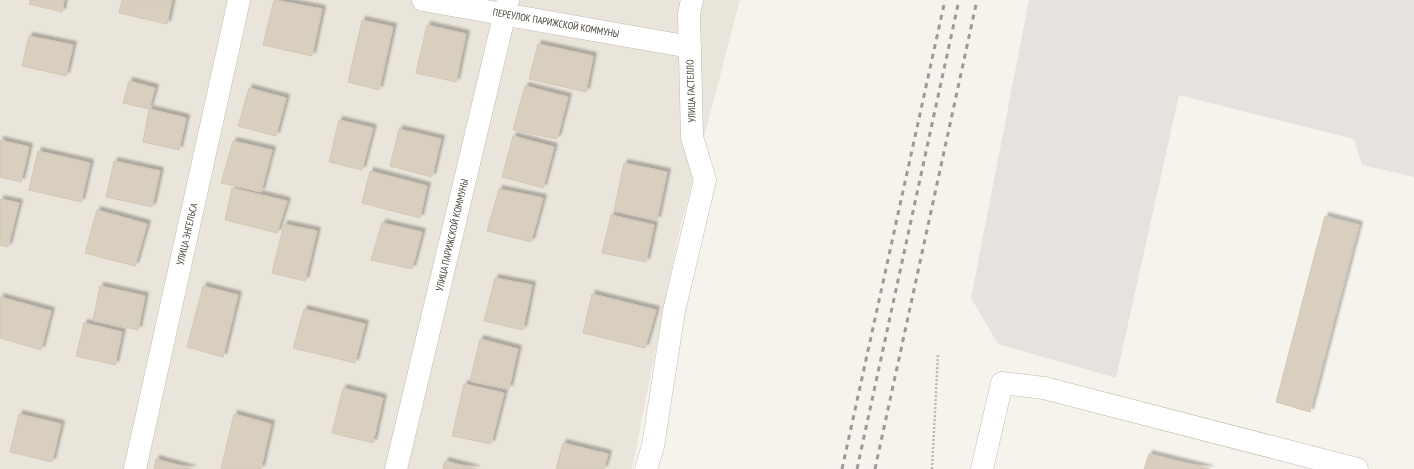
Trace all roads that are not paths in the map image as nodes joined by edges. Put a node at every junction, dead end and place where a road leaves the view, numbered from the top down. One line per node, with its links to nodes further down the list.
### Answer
1 (239, 0): 6 (street, УЛИЦА ЭНГЕЛЬСА)
2 (423, 0): 4 (street, ПЕРЕУЛОК ПАРИЖСКОЙ КОММУНЫ)
3 (692, 0): 5 (street, УЛИЦА ГАСТЕЛЛО)
4 (507, 7): 5 (street, ПЕРЕУЛОК ПАРИЖСКОЙ КОММУНЫ); 7 (street, УЛИЦА ПАРИЖСКОЙ КОММУНЫ)
5 (690, 46): 8 (street, УЛИЦА ГАСТЕЛЛО)
6 (135, 469)
7 (396, 469)
8 (646, 469)
9 (982, 469): 10 (street)
10 (1357, 469)

